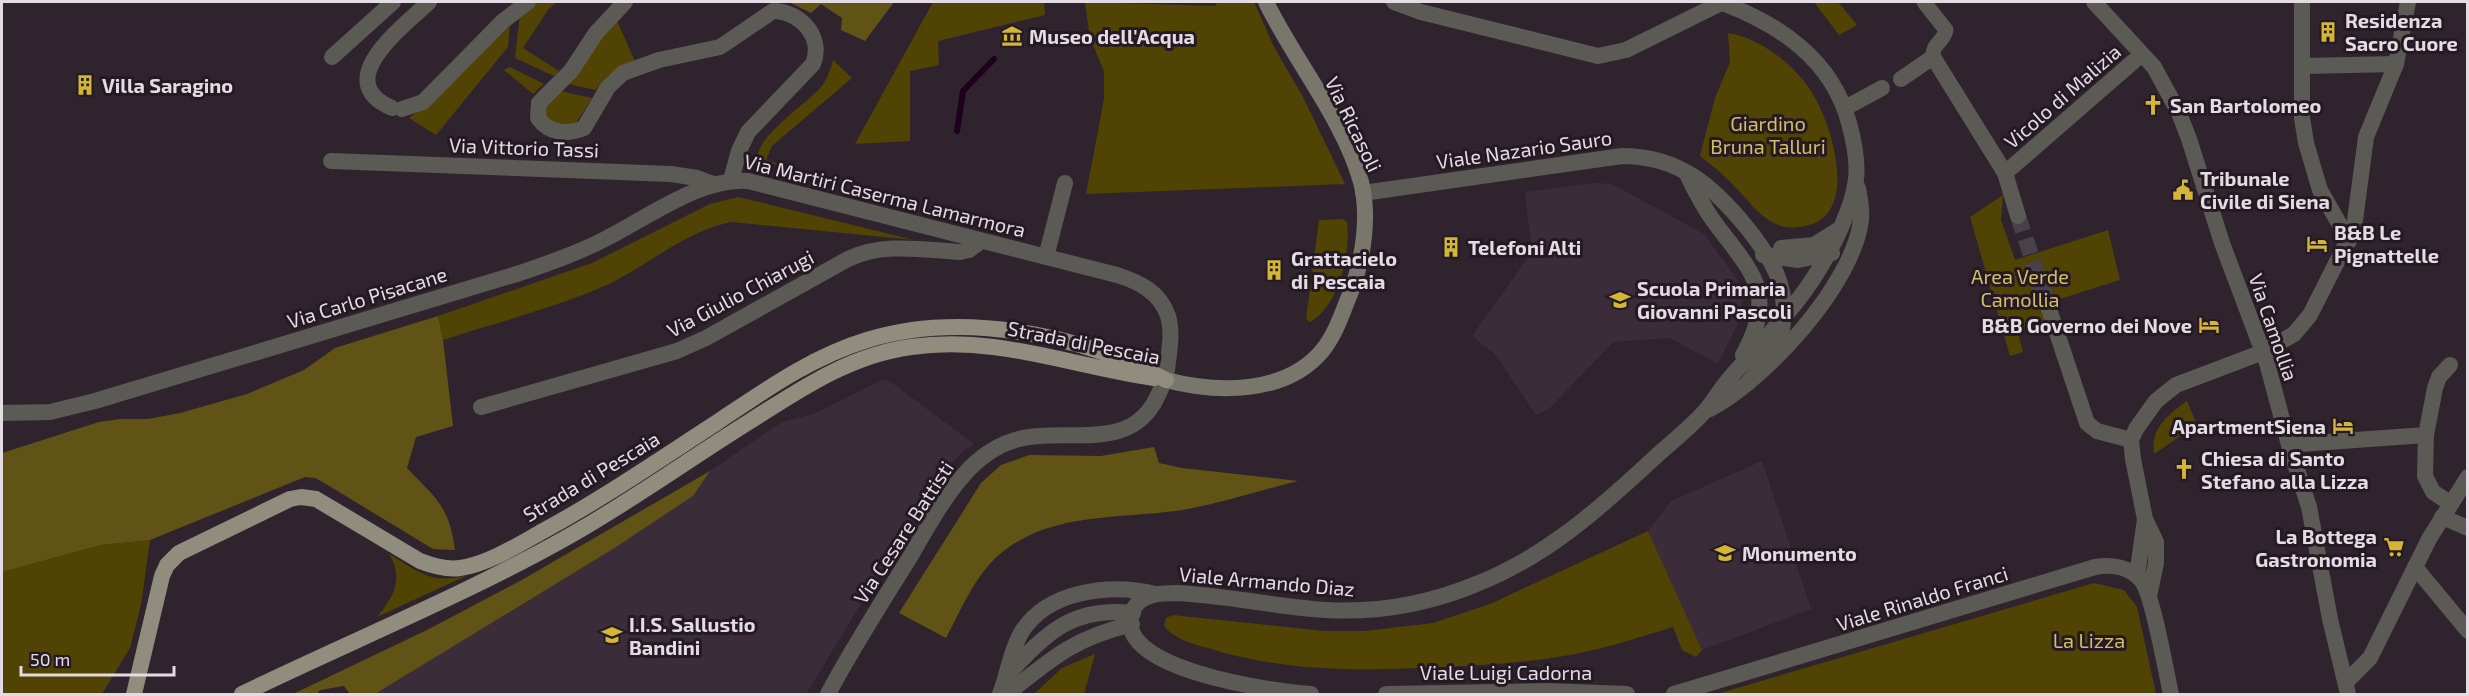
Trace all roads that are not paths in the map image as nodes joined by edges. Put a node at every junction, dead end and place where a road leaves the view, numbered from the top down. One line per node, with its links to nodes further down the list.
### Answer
1 (393, 2): 12 (street)
2 (429, 2): 3 (street)
3 (528, 2)
4 (625, 2): 24 (street, Via Martiri Caserma Lamarmora)
5 (1266, 2): 28 (main road, Via Ricasoli)
6 (1394, 2): 7 (street)
7 (1722, 2): 19 (street, Viale Armando Diaz)
8 (1924, 2): 13 (street)
9 (2094, 2): 14 (street, Via Camollia)
10 (2302, 2): 16 (street)
11 (2408, 2): 15 (street)
12 (332, 57)
13 (1933, 57): 17 (street); 21 (street, Vicolo di Malizia)
14 (2139, 57): 21 (street, Vicolo di Malizia); 39 (street, Via Camollia)
15 (2396, 64): 16 (street); 33 (street)
16 (2304, 66): 33 (street)
17 (1901, 79)
18 (1882, 88): 19 (street)
19 (1845, 108): 23 (street, Viale Armando Diaz)
20 (331, 161): 26 (street, Via Vittorio Tassi)
21 (2005, 173): 29 (street)
22 (1687, 174): 27 (street); 28 (street, Viale Nazario Sauro); 34 (street, Viale Nazario Sauro)
23 (1856, 179): 30 (street, Viale Armando Diaz); 31 (street, Viale Armando Diaz)
24 (731, 180): 26 (street, Via Carlo Pisacane); 32 (street, Via Martiri Caserma Lamarmora)
25 (1065, 183): 36 (street)
26 (713, 184): 46 (street, Via Carlo Pisacane)
27 (1695, 191): 34 (street); 42 (street)
28 (1364, 193): 41 (main road, Via Ricasoli)
29 (2018, 216)
30 (1861, 219): 35 (street); 43 (street, Viale Armando Diaz)
31 (1838, 229): 34 (street); 35 (street, Viale Armando Diaz)
32 (981, 241): 36 (street, Via Martiri Caserma Lamarmora); 44 (street, Via Giulio Chiarugi)
33 (2349, 241): 39 (street)
34 (1766, 251): 35 (street); 38 (street)
35 (1827, 255): 38 (street, Viale Armando Diaz)
36 (1046, 257): 41 (street, Via Martiri Caserma Lamarmora)
37 (2047, 303): 48 (street)
38 (1783, 320): 42 (street, Viale Armando Diaz); 43 (street)
39 (2264, 352): 48 (street); 49 (street, Via Camollia)
40 (2450, 365): 47 (street)
41 (1166, 380): 62 (main road, Strada di Pescaia); 63 (main road, Strada di Pescaia); 64 (street, Via Cesare Battisti)
42 (1726, 382): 45 (street, Viale Armando Diaz)
43 (1748, 383): 45 (street, Viale Armando Diaz)
44 (481, 407)
45 (1706, 411): 56 (street, Viale Armando Diaz)
46 (2, 413)
47 (2426, 435): 49 (street); 51 (street)
48 (2132, 440): 52 (street)
49 (2294, 444): 61 (street, Via Camollia)
50 (2468, 477): 51 (street)
51 (2446, 510): 53 (street); 54 (street)
52 (2145, 519): 55 (street); 57 (street)
53 (2468, 528)
54 (2415, 567): 59 (street); 61 (street)
55 (2137, 576): 57 (street); 70 (street, Viale Rinaldo Franci)
56 (1155, 594): 58 (street); 60 (street, Viale Armando Diaz)
57 (2149, 596): 71 (street)
58 (1132, 618): 60 (street); 66 (street); 67 (street)
59 (2468, 631)
60 (1008, 674): 65 (street, Viale Armando Diaz)
61 (2347, 688)
62 (134, 694)
63 (242, 694)
64 (828, 694)
65 (1000, 694)
66 (1007, 694)
67 (1311, 694)
68 (1386, 694): 69 (street, Viale Luigi Cadorna)
69 (1627, 694)
70 (1674, 694)
71 (2171, 694)

